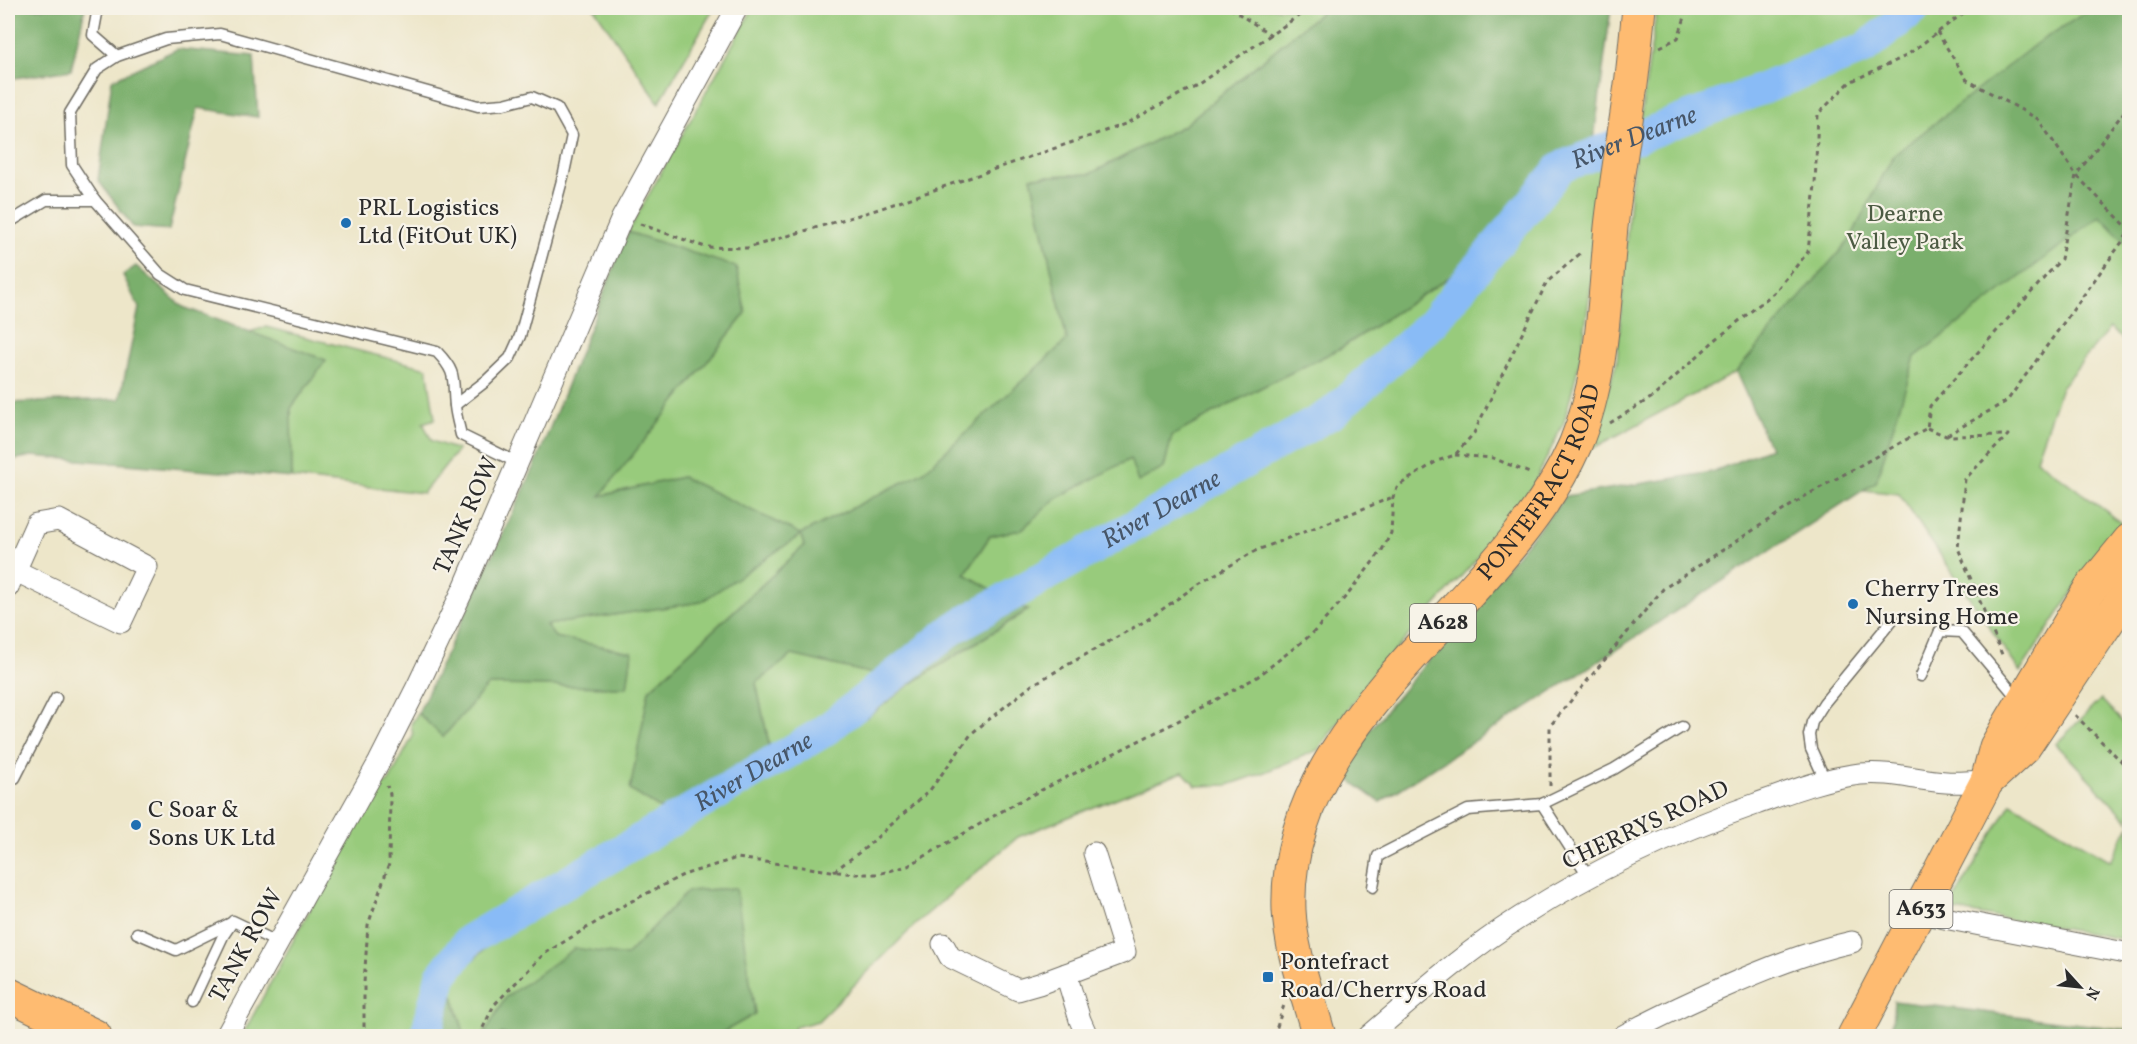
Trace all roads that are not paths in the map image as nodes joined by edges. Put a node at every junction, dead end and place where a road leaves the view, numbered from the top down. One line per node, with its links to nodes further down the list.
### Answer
1 (98, 8): 4 (lane)
2 (737, 8): 8 (street, TANK ROW)
3 (1640, 8): 38 (main road, PONTEFRACT ROAD / A628)
4 (117, 56): 5 (lane); 7 (lane)
5 (95, 200): 6 (lane); 7 (lane)
6 (8, 223)
7 (455, 405): 8 (lane)
8 (518, 463): 28 (street, TANK ROW)
9 (2130, 540): 11 (main road, A633)
10 (12, 579): 10 (street)
11 (2116, 600): 15 (main road, A633); 18 (main road, A633)
12 (1893, 619): 19 (lane)
13 (1921, 676): 15 (lane)
14 (56, 698): 17 (lane)
15 (2022, 703): 18 (main road, A633)
16 (1682, 726): 20 (lane)
17 (8, 780)
18 (1987, 781): 19 (street, CHERRYS ROAD); 24 (main road, A633)
19 (1826, 782): 22 (street, CHERRYS ROAD)
20 (1542, 804): 22 (lane); 23 (lane)
21 (1094, 853): 31 (street)
22 (1589, 877): 39 (street, CHERRYS ROAD)
23 (1373, 887)
24 (1919, 913): 30 (street); 34 (main road, A633)
25 (234, 921): 26 (lane); 28 (lane); 33 (lane)
26 (137, 933)
27 (1852, 942): 40 (street)
28 (279, 943): 36 (street, TANK ROW)
29 (943, 945): 31 (street)
30 (2130, 954)
31 (1066, 974): 37 (street)
32 (8, 994): 35 (main road)
33 (192, 1002)
34 (1859, 1031)
35 (95, 1036)
36 (226, 1036)
37 (1087, 1036)
38 (1319, 1036)
39 (1370, 1036)
40 (1623, 1036)

